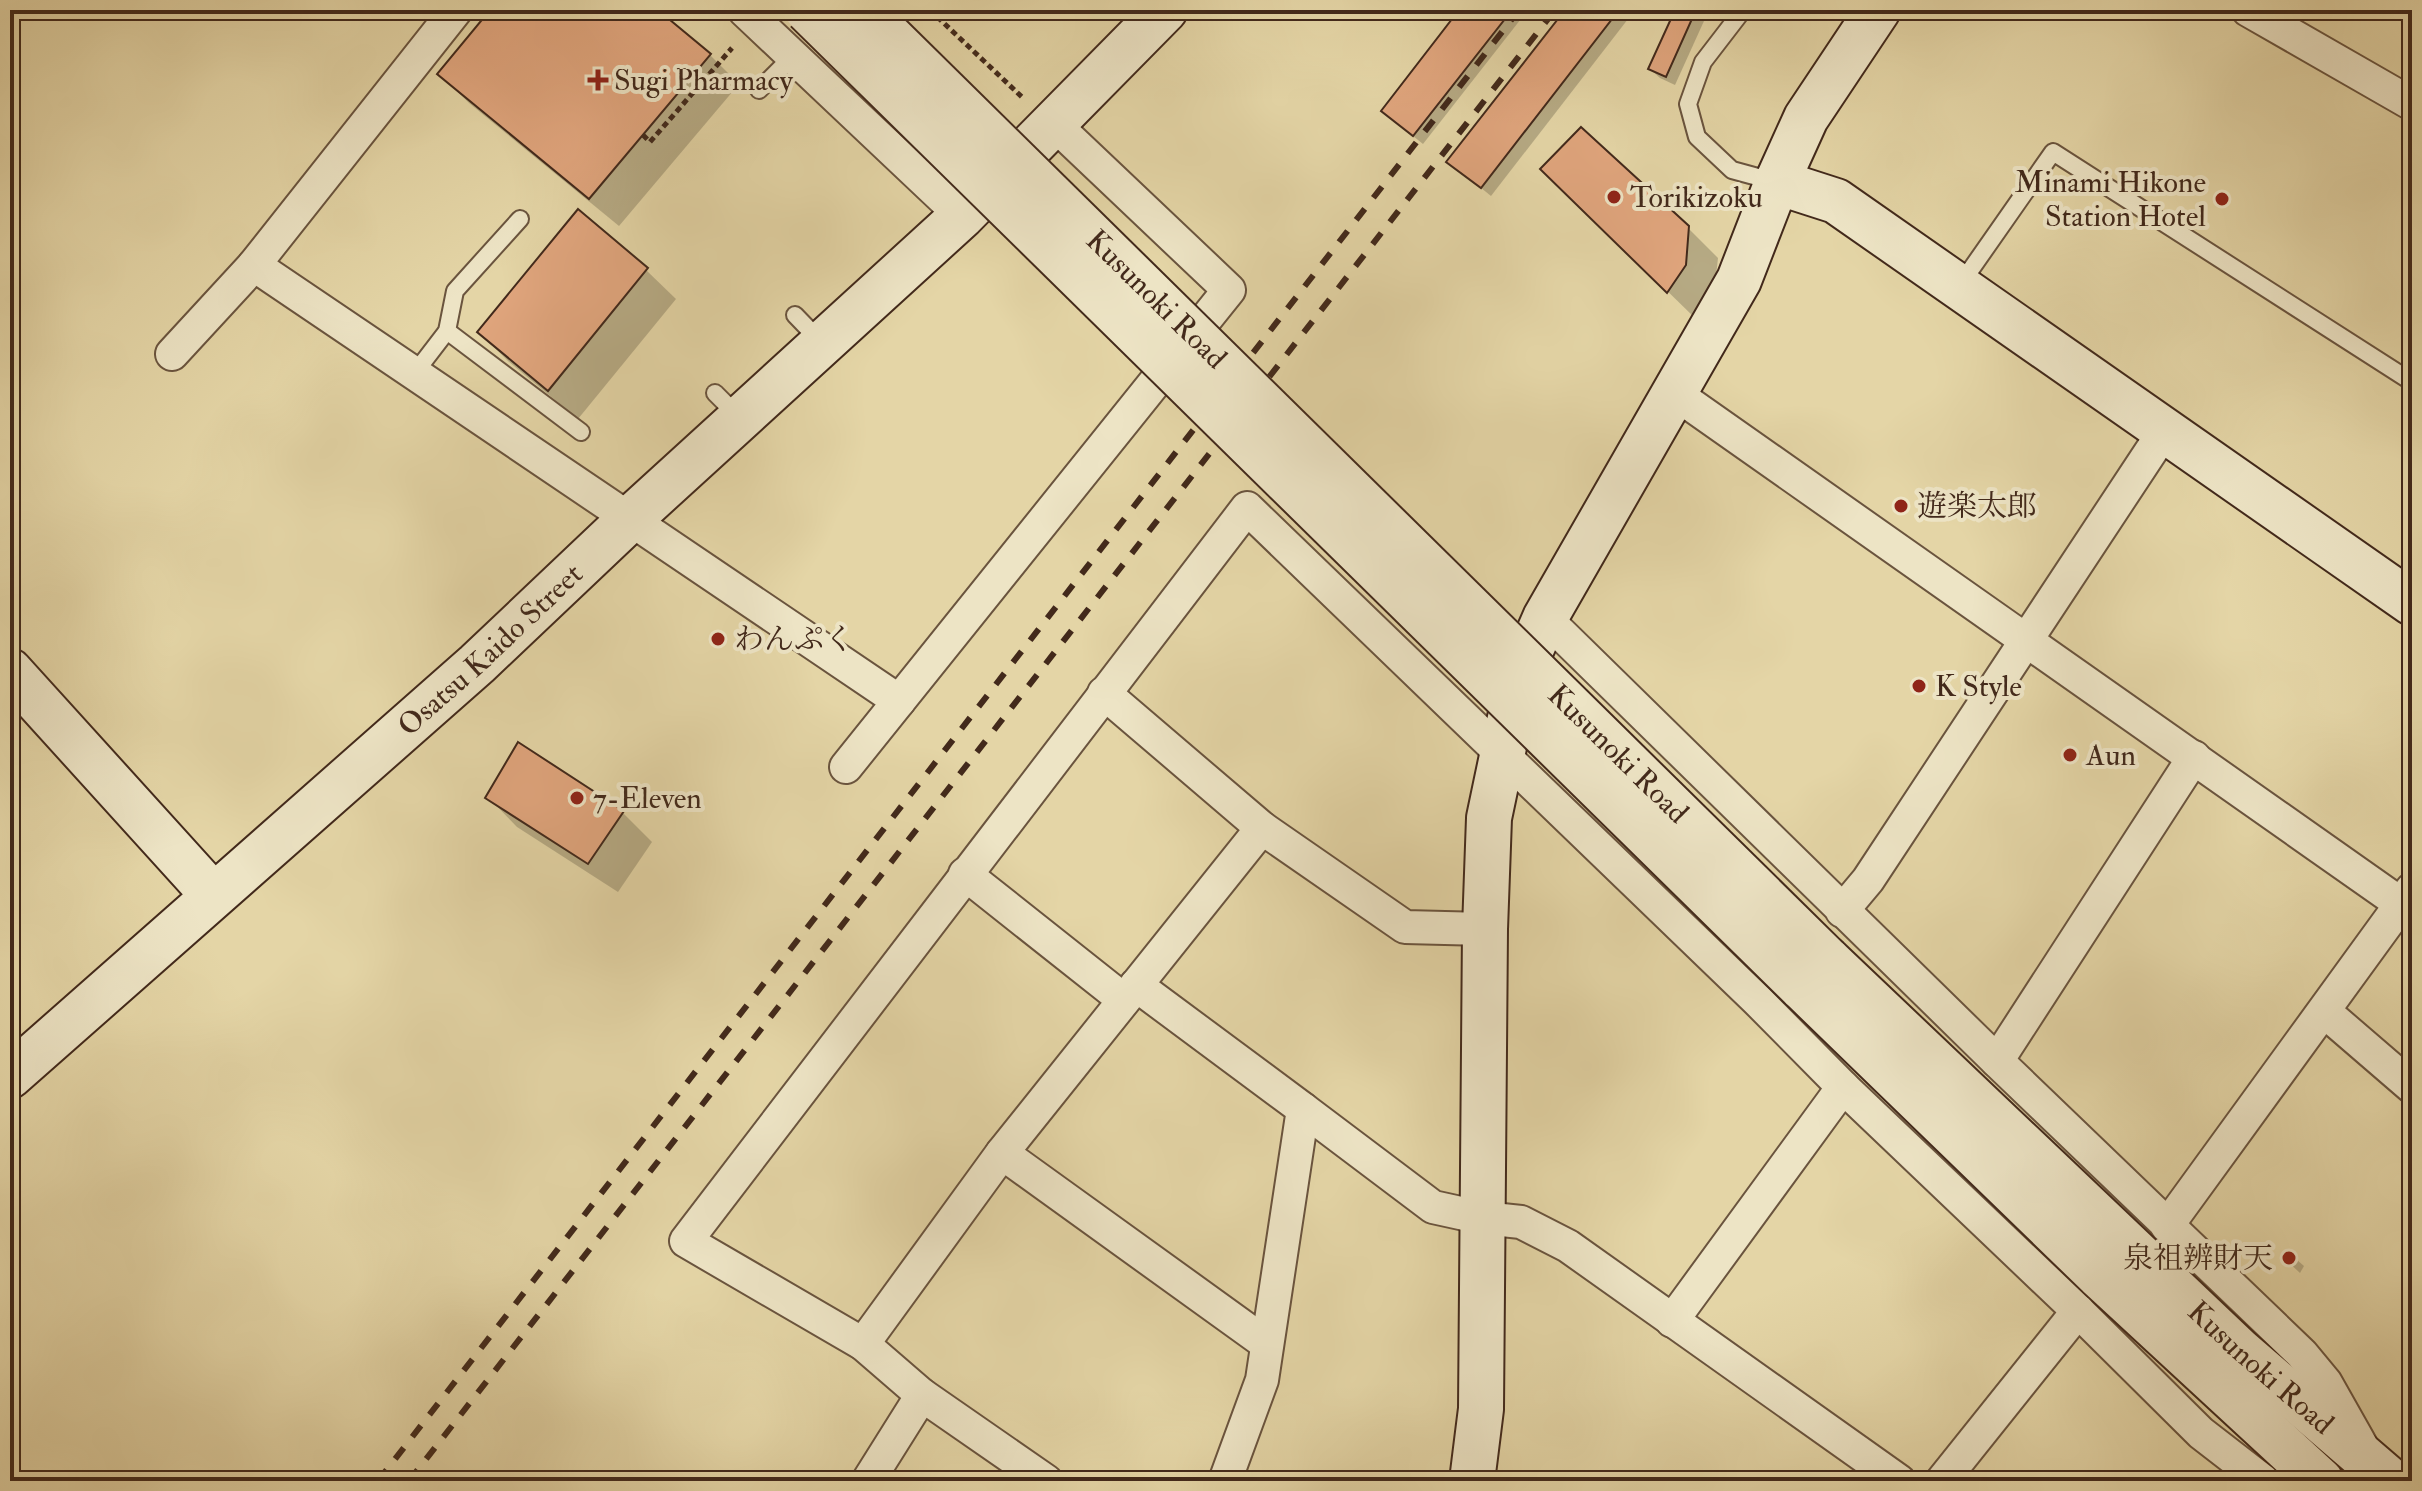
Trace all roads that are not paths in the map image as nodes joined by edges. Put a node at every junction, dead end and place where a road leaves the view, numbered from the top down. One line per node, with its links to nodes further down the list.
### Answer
1 (456, 10): 16 (street)
2 (744, 10): 9 (street)
3 (807, 10): 41 (street, Kusunoki Road, bridge)
4 (863, 10): 41 (street, Kusunoki Road, bridge)
5 (1165, 10): 12 (street, Osatsu Kaido Street)
6 (1743, 10): 13 (lane)
7 (1878, 10): 13 (street)
8 (2248, 10): 11 (street)
9 (793, 56): 10 (lane); 14 (street)
10 (759, 90)
11 (2412, 104)
12 (1040, 113): 14 (street, Osatsu Kaido Street); 31 (street)
13 (1777, 182): 17 (street); 22 (street)
14 (962, 216): 25 (street, Osatsu Kaido Street)
15 (520, 219): 18 (lane)
16 (254, 265): 19 (street); 20 (street)
17 (1960, 287): 21 (lane); 23 (street)
18 (447, 331): 20 (lane); 24 (lane)
19 (172, 354)
20 (414, 374): 25 (street)
21 (2412, 382)
22 (1673, 392): 27 (street); 28 (street)
23 (2165, 430): 26 (street); 28 (street)
24 (581, 432)
25 (630, 519): 31 (street); 37 (street, Osatsu Kaido Street)
26 (2412, 603)
27 (1545, 618): 32 (street); 39 (street)
28 (2026, 640): 33 (street); 39 (street)
29 (10, 671): 37 (street)
30 (1104, 693): 32 (street); 35 (street); 36 (street)
31 (899, 701): 34 (street)
32 (1502, 754): 40 (street); 46 (street)
33 (2194, 757): 38 (street); 44 (street)
34 (846, 767)
35 (1262, 828): 40 (street); 42 (street)
36 (965, 874): 42 (street); 54 (street)
37 (213, 895): 45 (street, Osatsu Kaido Street)
38 (2406, 897): 43 (street)
39 (1842, 911): 44 (street)
40 (1485, 929): 50 (street)
41 (1814, 973): 57 (street, Kusunoki Road); 65 (street, Kusunoki Road)
42 (1130, 993): 48 (street); 49 (street)
43 (2325, 1012): 47 (street); 51 (street)
44 (1997, 1061): 51 (street)
45 (10, 1076)
46 (1843, 1087): 52 (street); 53 (street)
47 (2412, 1087)
48 (1303, 1109): 50 (street); 55 (street)
49 (1002, 1153): 54 (street); 55 (street)
50 (1483, 1218): 53 (street); 61 (street)
51 (2167, 1226): 57 (street)
52 (2078, 1311): 63 (street); 64 (street)
53 (1672, 1321): 62 (street)
54 (863, 1344): 56 (street)
55 (1267, 1344): 60 (street)
56 (922, 1395): 58 (street); 59 (street)
57 (2381, 1472)
58 (868, 1481)
59 (1046, 1481)
60 (1225, 1481)
61 (1472, 1481)
62 (1899, 1481)
63 (1942, 1481)
64 (2263, 1481)
65 (2321, 1481)

